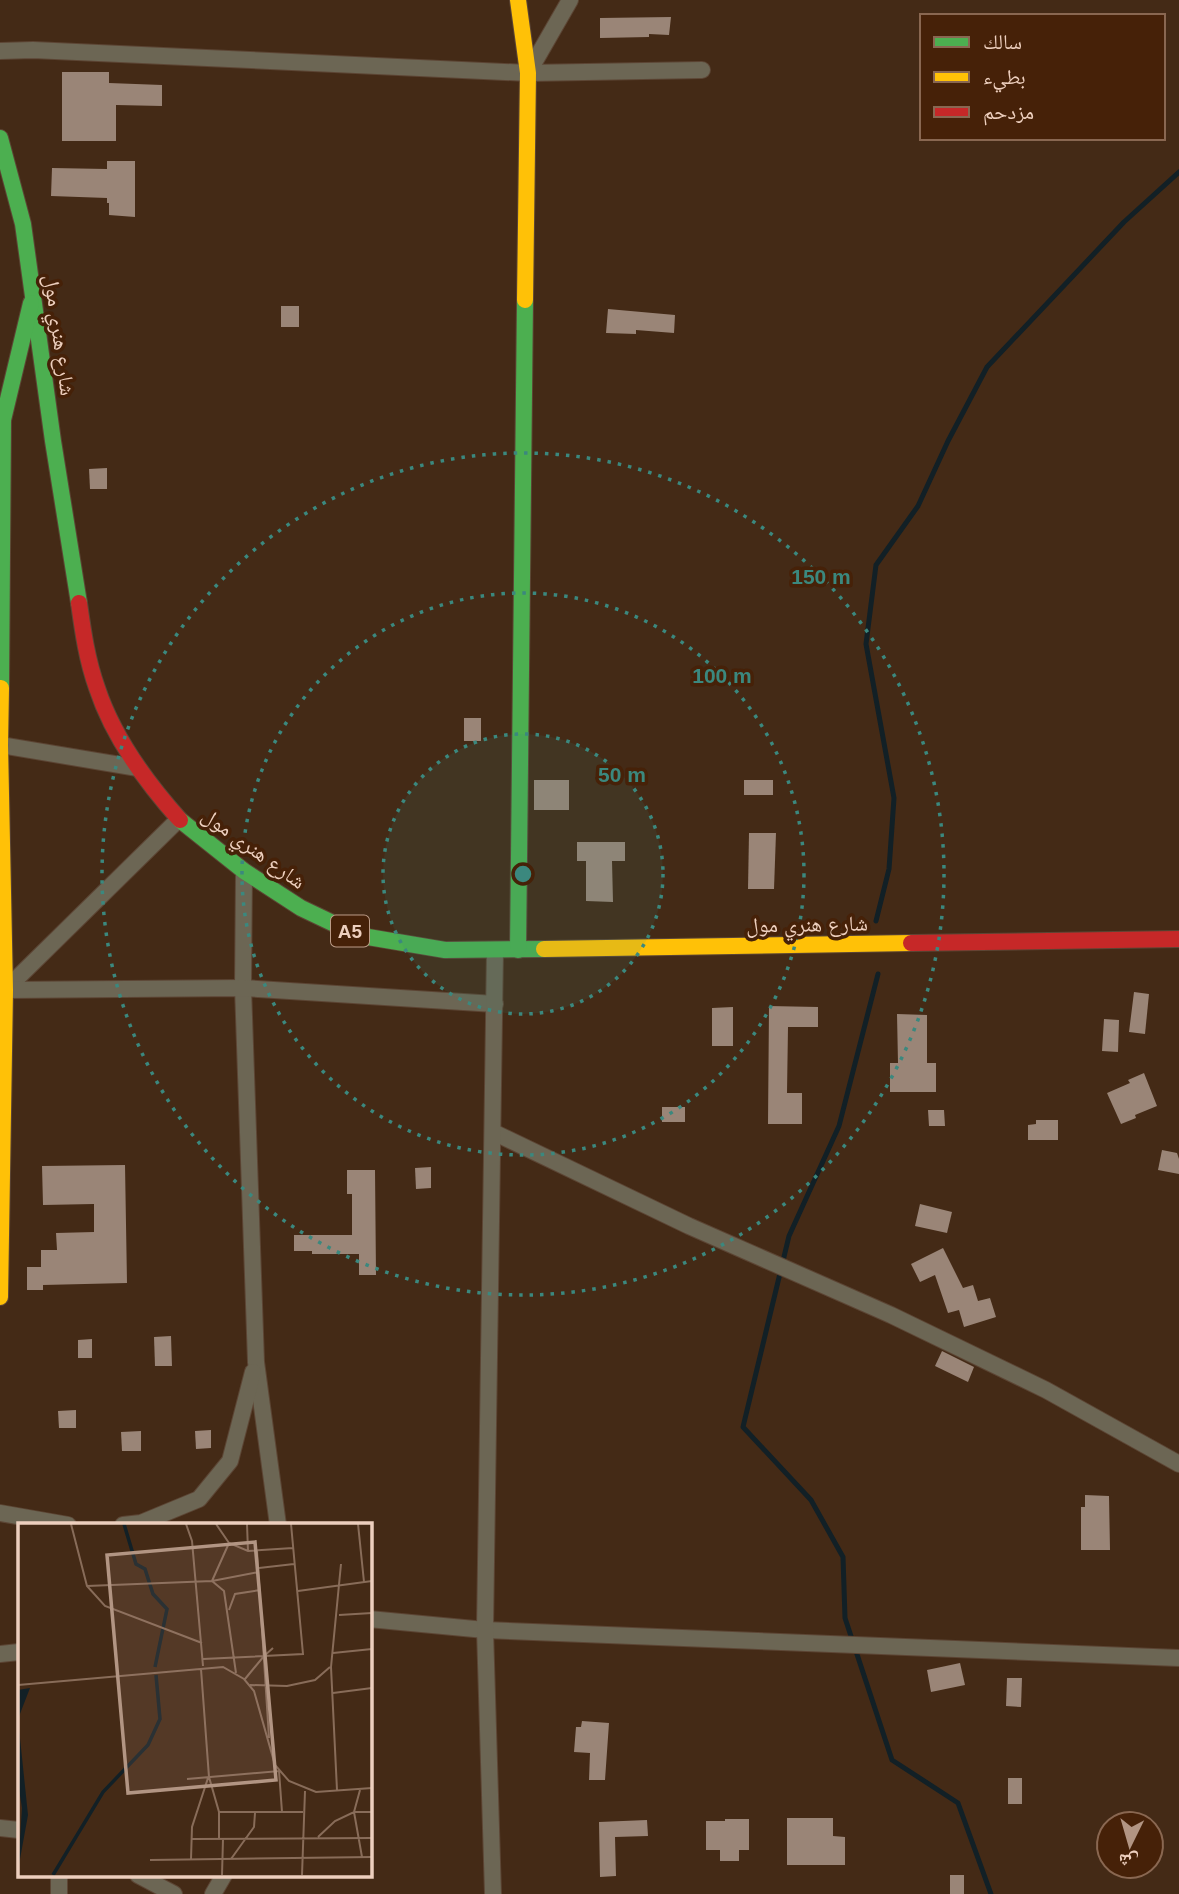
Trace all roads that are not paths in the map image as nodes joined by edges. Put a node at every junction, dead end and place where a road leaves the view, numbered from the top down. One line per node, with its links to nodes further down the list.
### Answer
1 (518, 0): 5 (main road)
2 (570, 0): 5 (street)
3 (0, 51): 5 (street)
4 (702, 70): 5 (street)
5 (528, 73): 14 (main road)
6 (0, 138): 7 (main road, شارع هنري مول / A5)
7 (33, 293): 8 (main road); 9 (main road, شارع هنري مول / A5)
8 (0, 745): 9 (street); 16 (main road)
9 (138, 768): 10 (main road, شارع هنري مول / A5)
10 (179, 819): 11 (main road, شارع هنري مول / A5); 16 (street)
11 (244, 871): 13 (main road, شارع هنري مول / A5); 15 (street)
12 (1179, 939): 14 (main road, شارع هنري مول / A5)
13 (495, 950): 14 (main road, شارع هنري مول / A5); 17 (street)
14 (518, 950)
15 (243, 988): 16 (street); 17 (street); 20 (street)
16 (2, 990): 19 (main road)
17 (495, 1004): 18 (street)
18 (492, 1132): 21 (street); 27 (street)
19 (0, 1297)
20 (256, 1362): 24 (street); 25 (street)
21 (1179, 1464)
22 (0, 1513): 23 (street)
23 (57, 1523)
24 (141, 1523)
25 (278, 1523)
26 (371, 1619): 27 (street)
27 (485, 1630): 30 (street); 39 (street)
28 (18, 1652): 29 (street)
29 (0, 1654)
30 (1179, 1658)
31 (0, 1828): 32 (street)
32 (18, 1829)
33 (59, 1876): 36 (street)
34 (140, 1876): 37 (street)
35 (223, 1876): 38 (street)
36 (59, 1894)
37 (174, 1894)
38 (213, 1894)
39 (494, 1894)

